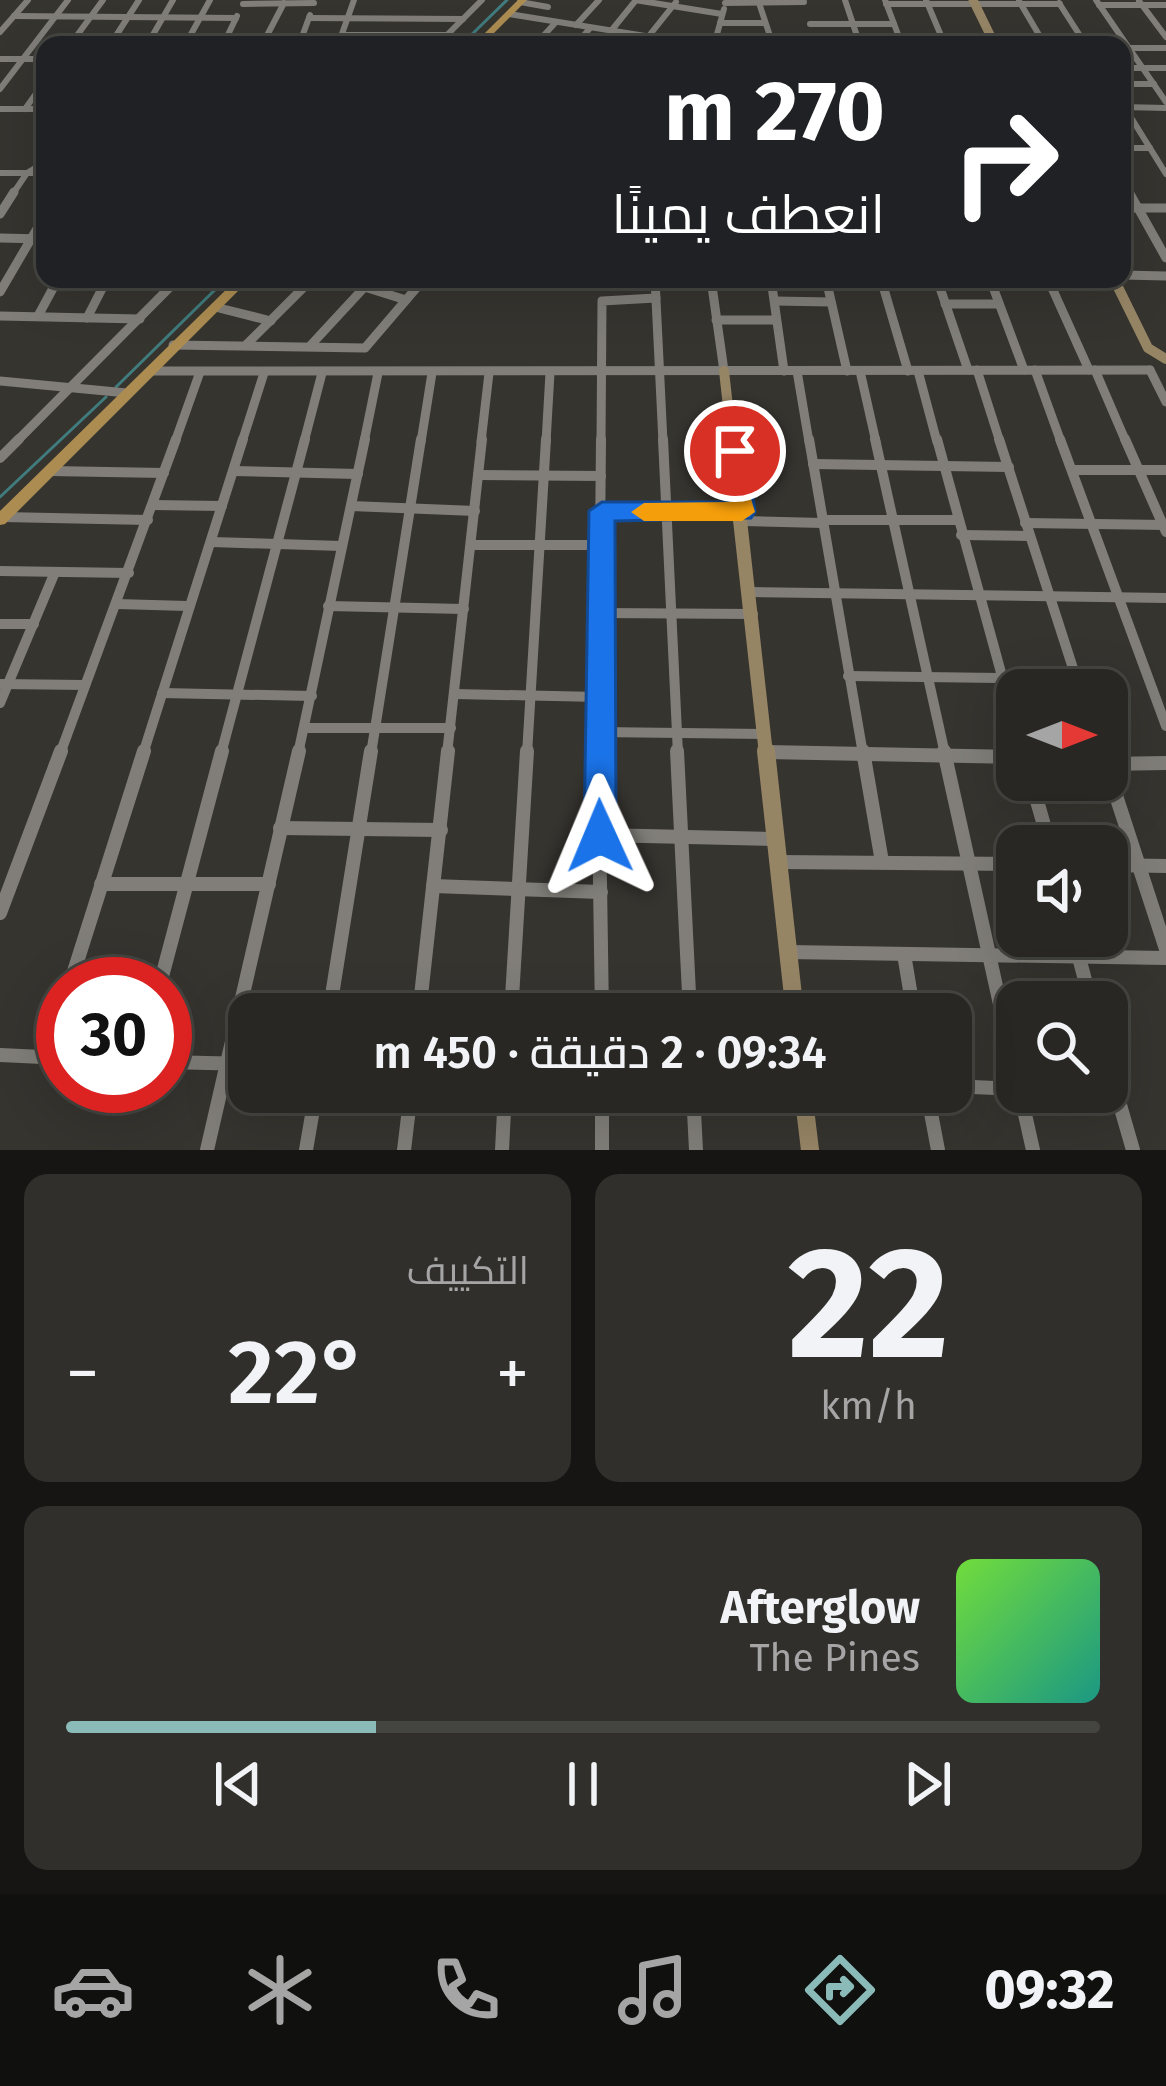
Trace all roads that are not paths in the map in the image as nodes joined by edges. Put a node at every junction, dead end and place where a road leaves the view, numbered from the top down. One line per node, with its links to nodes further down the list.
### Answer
1 (28, 0): 32 (street)
2 (68, 0): 33 (street)
3 (103, 0): 34 (street)
4 (139, 0): 35 (street)
5 (173, 0): 36 (street)
6 (210, 0): 37 (street)
7 (354, 0): 40 (street)
8 (388, 0): 41 (street)
9 (482, 0): 43 (street)
10 (555, 0): 30 (street)
11 (599, 0): 50 (street)
12 (636, 0): 27 (street); 53 (street)
13 (845, 0): 48 (street)
14 (315, 1): 20 (street); 39 (street)
15 (522, 1): 30 (street); 31 (main road)
16 (726, 1): 17 (street); 42 (street)
17 (758, 1): 18 (street); 46 (street)
18 (804, 1): 47 (street)
19 (244, 2): 20 (street); 38 (street)
20 (281, 2): 65 (street)
21 (886, 2): 22 (street); 49 (street)
22 (927, 2): 23 (street); 77 (street)
23 (974, 2): 24 (street); 78 (street)
24 (1020, 2): 25 (street); 79 (street)
25 (1059, 2): 80 (street)
26 (1098, 2): 28 (street); 81 (street)
27 (675, 3): 42 (street); 71 (street)
28 (1140, 3): 29 (street); 51 (street)
29 (1166, 5)
30 (548, 7): 44 (street)
31 (509, 14): 44 (street); 67 (main road)
32 (14, 16): 33 (street); 54 (street)
33 (56, 16): 34 (street); 59 (street)
34 (91, 17): 35 (street); 60 (street)
35 (128, 17): 36 (street); 61 (street)
36 (163, 17): 37 (street); 62 (street)
37 (201, 18): 38 (street); 63 (street)
38 (236, 18): 64 (street)
39 (309, 18): 40 (street); 66 (street)
40 (347, 18): 41 (street); 56 (street)
41 (382, 18): 43 (street)
42 (721, 18): 46 (street); 72 (street)
43 (463, 19): 58 (street)
44 (538, 19): 45 (street)
45 (556, 22): 50 (street); 68 (street)
46 (765, 23): 73 (street)
47 (810, 24): 48 (street); 74 (street)
48 (854, 24): 49 (street); 75 (street)
49 (894, 24): 76 (street)
50 (576, 25): 52 (street)
51 (1161, 25): 82 (street)
52 (590, 28): 53 (street); 69 (street)
53 (611, 31): 55 (street)
54 (0, 32)
55 (629, 34): 70 (street)
56 (342, 35): 57 (street)
57 (379, 35): 58 (street)
58 (448, 35)
59 (41, 36)
60 (77, 36)
61 (116, 36)
62 (152, 36)
63 (190, 36)
64 (227, 36)
65 (266, 36)
66 (302, 36)
67 (486, 36)
68 (543, 36)
69 (583, 36)
70 (642, 36)
71 (649, 36)
72 (716, 36)
73 (770, 36)
74 (814, 36)
75 (857, 36)
76 (899, 36)
77 (941, 36)
78 (991, 36)
79 (1040, 36)
80 (1080, 36)
81 (1118, 36)
82 (1166, 38)
83 (36, 42): 88 (street)
84 (1131, 48): 85 (street)
85 (1166, 48)
86 (1131, 55): 91 (street)
87 (0, 59): 88 (street)
88 (23, 59): 89 (street); 95 (street)
89 (36, 59)
90 (1131, 68): 91 (street)
91 (1142, 68): 92 (street); 94 (street)
92 (1166, 68)
93 (1131, 84): 94 (street)
94 (1154, 84): 97 (street)
95 (0, 89)
96 (36, 94): 100 (street)
97 (1166, 105): 98 (street)
98 (1131, 106)
99 (4, 109): 100 (street); 103 (street)
100 (25, 109): 101 (street)
101 (36, 109)
102 (1131, 118): 105 (street)
103 (0, 121)
104 (1131, 148): 105 (street)
105 (1150, 148): 107 (street)
106 (36, 168): 109 (street)
107 (1166, 172)
108 (0, 173): 109 (street)
109 (27, 173): 110 (street); 115 (street)
110 (36, 173)
111 (1131, 196): 113 (street)
112 (1131, 208): 113 (street)
113 (1138, 208): 114 (street); 120 (street)
114 (1166, 208)
115 (0, 214)
116 (36, 229): 118 (street)
117 (0, 238): 118 (street)
118 (30, 239): 119 (street); 140 (street)
119 (36, 239)
120 (1166, 258)
121 (1166, 276): 122 (street)
122 (1131, 277)
123 (53, 288): 149 (street)
124 (102, 288): 150 (street)
125 (169, 288): 151 (street)
126 (235, 288): 147 (main road)
127 (303, 288): 154 (street)
128 (364, 288): 157 (street)
129 (380, 288): 142 (street)
130 (416, 288): 142 (street)
131 (656, 288): 141 (street)
132 (712, 288): 152 (street)
133 (773, 288): 143 (street)
134 (828, 288): 144 (street)
135 (885, 288): 169 (street)
136 (939, 288): 145 (street)
137 (994, 288): 146 (street)
138 (1052, 288): 162 (street)
139 (1123, 288): 158 (street)
140 (0, 292)
141 (656, 298): 165 (street); 166 (street)
142 (406, 300): 157 (street)
143 (775, 301): 144 (street); 153 (street)
144 (831, 302): 168 (street)
145 (945, 304): 146 (street); 160 (street)
146 (1000, 304): 161 (street)
147 (215, 307): 154 (street); 155 (main road)
148 (0, 316): 149 (street)
149 (38, 316): 150 (street)
150 (88, 318): 151 (street)
151 (140, 319): 178 (street)
152 (716, 320): 153 (street); 159 (street)
153 (776, 320): 167 (street)
154 (272, 321): 156 (street)
155 (173, 345): 156 (street); 164 (main road)
156 (247, 345): 157 (street)
157 (310, 346)
158 (1163, 358): 163 (street)
159 (724, 370): 166 (street); 167 (street); 206 (street)
160 (972, 370): 161 (street); 169 (street); 187 (street)
161 (1030, 370): 162 (street); 188 (street)
162 (1092, 370): 163 (street); 189 (street)
163 (1150, 370): 180 (street)
164 (150, 371): 170 (street); 179 (main road)
165 (601, 371): 166 (street); 176 (street); 198 (street)
166 (661, 371): 205 (street)
167 (791, 371): 168 (street); 184 (street)
168 (854, 371): 169 (street); 185 (street)
169 (913, 371): 186 (street)
170 (200, 372): 171 (street); 193 (street)
171 (264, 373): 172 (street); 192 (street)
172 (322, 373): 173 (street); 194 (street)
173 (378, 373): 174 (street); 195 (street)
174 (432, 373): 175 (street); 202 (street)
175 (489, 373): 176 (street); 196 (street)
176 (550, 373): 197 (street)
177 (0, 381): 178 (street)
178 (72, 386): 179 (street); 182 (street)
179 (127, 393): 191 (main road)
180 (1166, 402)
181 (0, 443): 182 (street)
182 (14, 443): 183 (street)
183 (0, 458)
184 (814, 464): 185 (street); 211 (street)
185 (881, 466): 186 (street); 208 (street)
186 (945, 466): 187 (street); 210 (street)
187 (1009, 467): 212 (street)
188 (1072, 470): 189 (street); 213 (street)
189 (1138, 470): 190 (street); 214 (street)
190 (1166, 470)
191 (50, 471): 193 (street); 207 (main road)
192 (234, 471): 194 (street); 200 (street)
193 (164, 472): 199 (street)
194 (295, 472): 195 (street); 218 (street)
195 (358, 474): 201 (street)
196 (478, 475): 197 (street); 203 (street)
197 (544, 476): 198 (street); 220 (street)
198 (601, 476): 204 (street)
199 (153, 505): 200 (street); 209 (street)
200 (222, 506): 217 (street)
201 (351, 506): 202 (street); 222 (street)
202 (412, 509): 203 (street); 236 (street)
203 (475, 511): 219 (street)
204 (602, 511): 205 (street); 221 (street)
205 (664, 512): 206 (street); 239 (street)
206 (743, 517): 211 (street); 226 (street)
207 (2, 518): 209 (street)
208 (892, 519): 210 (street); 211 (street); 228 (street)
209 (148, 520): 225 (street)
210 (956, 520): 215 (street)
211 (823, 522): 227 (street)
212 (1025, 523): 213 (street); 216 (street)
213 (1093, 524): 214 (street); 231 (street)
214 (1165, 527)
215 (962, 536): 216 (street); 229 (street)
216 (1029, 536): 230 (street)
217 (211, 542): 218 (street); 234 (street)
218 (278, 543): 222 (street); 253 (street)
219 (471, 545): 220 (street); 237 (street)
220 (540, 545): 221 (street); 255 (street)
221 (601, 545): 238 (street)
222 (342, 546): 235 (street)
223 (0, 571): 224 (street)
224 (55, 572): 225 (street); 242 (street)
225 (129, 573): 233 (street)
226 (751, 592): 227 (street); 240 (street)
227 (834, 594): 228 (street); 245 (street)
228 (910, 595): 229 (street); 246 (street)
229 (981, 596): 230 (street); 243 (street)
230 (1050, 597): 231 (street); 244 (street)
231 (1118, 597): 232 (street); 248 (street)
232 (1166, 598)
233 (118, 604): 234 (street); 251 (street)
234 (188, 606): 252 (street)
235 (328, 606): 236 (street); 256 (street)
236 (394, 608): 237 (street); 261 (street)
237 (464, 609): 254 (street)
238 (600, 613): 239 (street); 257 (street)
239 (670, 613): 240 (street); 264 (street)
240 (753, 614): 265 (street)
241 (0, 624): 242 (street)
242 (34, 624): 250 (street)
243 (999, 669)
244 (1073, 669)
245 (848, 676): 246 (street); 267 (street)
246 (926, 677): 247 (street); 268 (street)
247 (996, 678)
248 (1150, 681): 249 (street); 259 (street)
249 (1166, 681)
250 (4, 684): 251 (street); 258 (street)
251 (85, 685): 287 (street)
252 (162, 693): 253 (street); 288 (street)
253 (234, 694): 256 (street); 289 (street)
254 (454, 694): 255 (street); 262 (street)
255 (530, 694): 257 (street); 292 (street)
256 (312, 695): 260 (street)
257 (599, 697): 263 (street)
258 (0, 703)
259 (1166, 726)
260 (304, 728): 261 (street); 273 (street)
261 (376, 728): 262 (street); 274 (street)
262 (451, 728): 275 (street)
263 (598, 732): 264 (street); 277 (street)
264 (676, 732): 265 (street); 276 (street)
265 (764, 734): 266 (street)
266 (766, 752): 267 (street); 278 (street)
267 (862, 752): 268 (street); 280 (street)
268 (945, 754): 269 (street); 281 (street)
269 (996, 756)
270 (1166, 763): 271 (street)
271 (1128, 765)
272 (1119, 801): 284 (street)
273 (280, 828): 274 (street); 290 (street)
274 (358, 830): 275 (street); 305 (street)
275 (440, 830): 291 (street)
276 (680, 835): 277 (street); 278 (street); 309 (street)
277 (600, 836): 293 (street)
278 (775, 839): 279 (street)
279 (778, 862): 280 (street); 296 (street)
280 (882, 862): 281 (street)
281 (970, 863): 282 (street); 298 (street)
282 (996, 864)
283 (1128, 865): 284 (street)
284 (1140, 865): 285 (street); 295 (street)
285 (1166, 866)
286 (0, 868): 287 (street)
287 (18, 868): 294 (street)
288 (101, 884): 289 (street); 301 (street)
289 (186, 884): 290 (street); 302 (street)
290 (269, 884): 315 (street)
291 (433, 886): 292 (street); 306 (street)
292 (520, 889): 293 (street); 307 (street)
293 (601, 892): 308 (street)
294 (0, 914)
295 (1166, 949)
296 (788, 952): 297 (street); 310 (street)
297 (904, 954): 298 (street); 311 (street)
298 (990, 955): 299 (street); 304 (street)
299 (996, 955)
300 (1128, 956): 303 (street)
301 (78, 957)
302 (167, 957)
303 (1166, 958)
304 (996, 983)
305 (332, 993)
306 (421, 993)
307 (513, 993)
308 (602, 993)
309 (689, 993)
310 (793, 993)
311 (910, 993)
312 (0, 1055): 313 (street)
313 (36, 1056)
314 (192, 1063): 315 (street)
315 (226, 1064): 325 (street)
316 (312, 1113): 326 (street)
317 (408, 1113): 327 (street)
318 (504, 1113): 328 (street)
319 (602, 1113): 329 (street)
320 (694, 1113): 330 (street)
321 (805, 1113): 331 (street)
322 (931, 1113): 332 (street)
323 (1024, 1113): 333 (street)
324 (1122, 1113): 334 (street)
325 (207, 1150)
326 (306, 1150)
327 (404, 1150)
328 (502, 1150)
329 (602, 1150)
330 (696, 1150)
331 (809, 1150)
332 (938, 1150)
333 (1033, 1150)
334 (1133, 1150)

